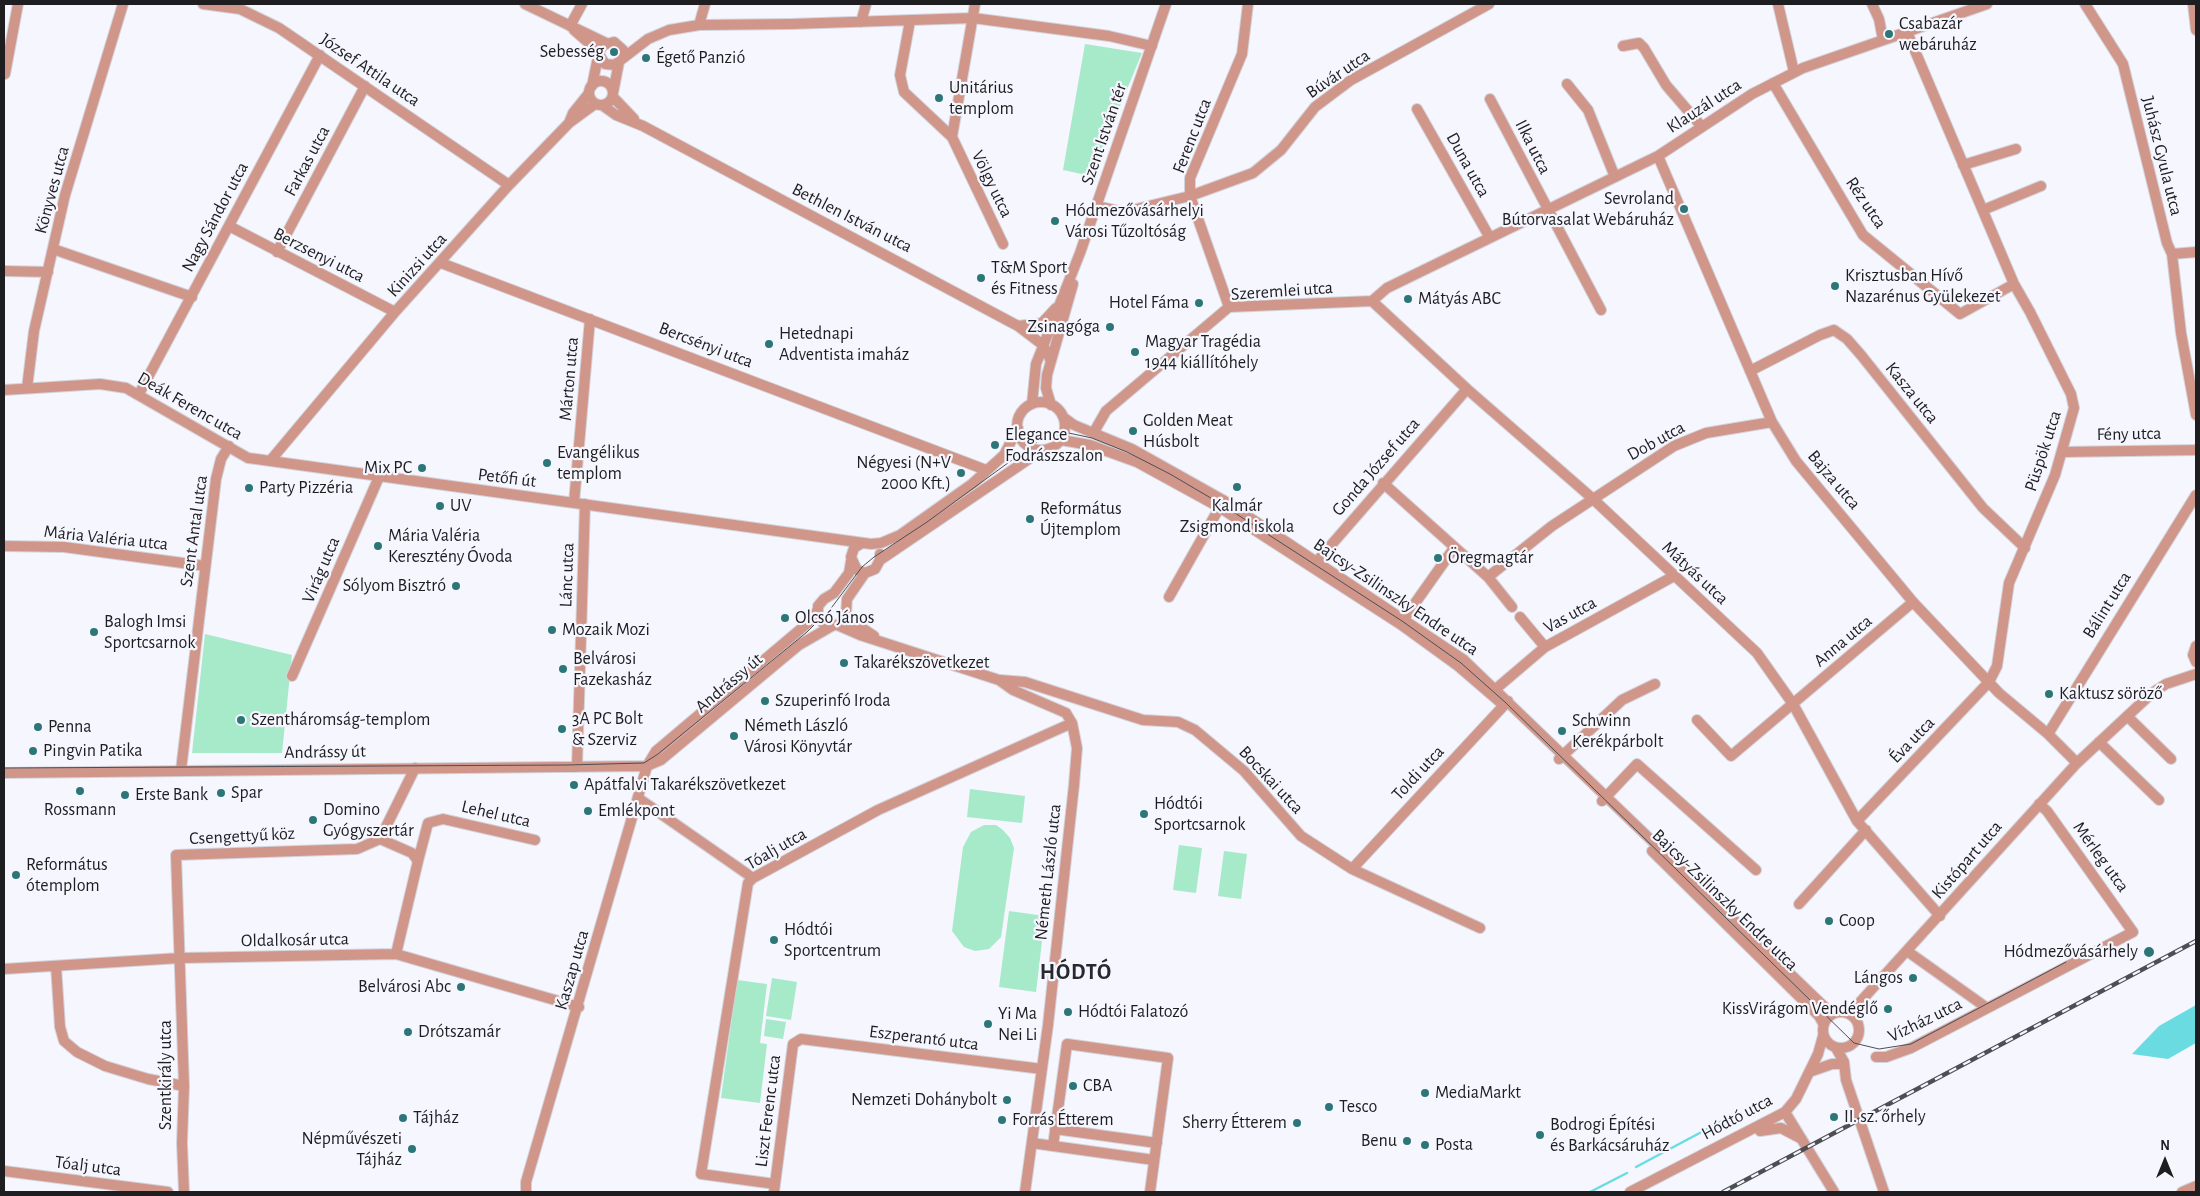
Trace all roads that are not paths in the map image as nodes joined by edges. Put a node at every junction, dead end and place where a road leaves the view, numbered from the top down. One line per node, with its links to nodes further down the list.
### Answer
1 (18, 4): 34 (street)
2 (123, 4): 60 (street, Könyves utca)
3 (203, 4): 31 (street, József Attila utca)
4 (525, 4): 21 (street)
5 (582, 4): 21 (street)
6 (705, 4): 20 (street)
7 (866, 4): 19 (street)
8 (975, 4): 17 (street, Völgy utca)
9 (1166, 4): 28 (street, Szent István tér)
10 (1248, 4): 53 (street, Ferenc utca)
11 (1489, 4): 53 (street, Búvár utca)
12 (1778, 4): 33 (street)
13 (1872, 4): 25 (street)
14 (1987, 4): 23 (street, Klauzál utca)
15 (2085, 4): 64 (street, Juhász Gyula utca)
16 (2193, 4): 22 (street)
17 (972, 18): 18 (street); 28 (street); 46 (street, Völgy utca)
18 (910, 20): 19 (street); 46 (street, Völgy utca)
19 (861, 22): 20 (street)
20 (700, 25): 24 (street)
21 (570, 26): 26 (street); 30 (street)
22 (2196, 30)
23 (1907, 32): 25 (street, Klauzál utca); 49 (street, Püspök utca)
24 (648, 39): 27 (street); 32 (street)
25 (1883, 40): 33 (street, Klauzál utca)
26 (606, 43): 27 (street); 30 (street)
27 (620, 46): 32 (street)
28 (1152, 46): 54 (street, Szent István tér)
29 (1623, 46): 45 (street)
30 (599, 54): 32 (street); 38 (street, Kinizsi utca)
31 (320, 55): 37 (street, József Attila utca); 57 (street, Nagy Sándor utca)
32 (620, 61): 39 (street)
33 (1794, 72): 35 (street, Klauzál utca)
34 (5, 74)
35 (1773, 83): 45 (street, Klauzál utca); 68 (street, Réz utca)
36 (1567, 84): 50 (street)
37 (365, 86): 51 (street, József Attila utca); 61 (street, Farkas utca)
38 (590, 90): 39 (street); 41 (street); 43 (street, Kinizsi utca)
39 (613, 95): 41 (street); 44 (street, Bethlen István utca)
40 (1490, 99): 55 (street, Ilka utca)
41 (598, 105): 43 (street); 44 (street, Bethlen István utca)
42 (1417, 109): 58 (street, Duna utca)
43 (569, 123): 51 (street, Kinizsi utca)
44 (643, 126): 76 (street, Bethlen István utca)
45 (1702, 127): 48 (street, Klauzál utca)
46 (952, 137): 59 (street, Völgy utca)
47 (2016, 149): 49 (street)
48 (1658, 156): 50 (street, Klauzál utca); 79 (street, Bajza utca)
49 (1963, 165): 56 (street, Püspök utca)
50 (1615, 177): 55 (street, Klauzál utca)
51 (509, 185): 65 (street, Kinizsi utca)
52 (2041, 186): 56 (street)
53 (1190, 196): 54 (street, Búvár utca); 72 (street, Ferenc utca)
54 (1096, 206): 63 (street, Szent István tér)
55 (1547, 210): 58 (street, Klauzál utca); 73 (street)
56 (1983, 210): 68 (street, Püspök utca)
57 (229, 226): 61 (street, Berzsenyi utca); 69 (street, Nagy Sándor utca)
58 (1490, 238): 70 (street, Klauzál utca)
59 (1003, 244)
60 (53, 249): 67 (street, Könyves utca); 69 (street)
61 (276, 252): 74 (street, Berzsenyi utca)
62 (2196, 252): 64 (street)
63 (1080, 253): 71 (street, Szent István tér); 78 (street)
64 (2172, 254): 86 (street, Juhász Gyula utca)
65 (441, 263): 74 (street, Kinizsi utca); 75 (street, Bercsényi utca)
66 (4, 271): 67 (street)
67 (48, 272): 80 (street, Könyves utca)
68 (2014, 284): 95 (street, Püspök utca)
69 (192, 297): 83 (street, Nagy Sándor utca)
70 (1372, 301): 72 (street, Szeremlei utca); 81 (street, Mátyás utca)
71 (1059, 306): 76 (street); 77 (street, Szent István tér)
72 (1229, 307): 90 (street, Szeremlei utca)
73 (1600, 310)
74 (395, 312): 96 (street, Kinizsi utca)
75 (590, 319): 97 (street, Bercsényi utca); 102 (street, Márton utca)
76 (1018, 326): 77 (street, Bethlen István utca)
77 (1044, 345): 78 (street); 84 (street, Szent István tér)
78 (1050, 359): 85 (street)
79 (1750, 371): 88 (street, Bajza utca); 109 (street, Kasza utca)
80 (27, 388): 82 (street, Deák Ferenc utca); 83 (street, Deák Ferenc utca)
81 (1467, 389): 99 (street, Gonda József utca); 101 (street, Mátyás utca)
82 (4, 390)
83 (139, 394): 92 (street, Deák Ferenc utca)
84 (1032, 404): 85 (street); 89 (street)
85 (1051, 405): 87 (street)
86 (2196, 415)
87 (1063, 417): 90 (street, Bajcsy-Zsilinszky Endre utca); 91 (street)
88 (1772, 422): 101 (street, Dob utca); 119 (street, Bajza utca)
89 (1018, 428): 93 (street); 97 (street)
90 (1094, 432): 104 (street, Bajcsy-Zsilinszky Endre utca)
91 (1061, 440): 93 (street); 104 (street, Bajcsy-Zsilinszky Endre utca)
92 (229, 446): 96 (street, Deák Ferenc utca); 113 (street, Szent Antal utca)
93 (1042, 450): 111 (street)
94 (2196, 450): 95 (street, Fény utca)
95 (2062, 452): 109 (street, Püspök utca)
96 (270, 461): 98 (street, Petőfi út)
97 (986, 470): 106 (street)
98 (379, 477): 102 (street, Petőfi út); 131 (street, Virág utca)
99 (1383, 483): 108 (street); 112 (street, Gonda József utca)
100 (2196, 495): 141 (street, Bálint utca)
101 (1592, 498): 115 (street, Mátyás utca); 116 (street, Dob utca)
102 (574, 503): 103 (street, Petőfi út)
103 (585, 504): 105 (street, Petőfi út); 147 (street, Lánc utca)
104 (1221, 504): 112 (street, Bajcsy-Zsilinszky Endre utca); 118 (street)
105 (829, 538): 106 (street, Petőfi út); 110 (street)
106 (866, 544): 110 (street); 111 (street)
107 (4, 546): 113 (street, Mária Valéria utca)
108 (1454, 548): 116 (street); 124 (street)
109 (2025, 548): 133 (street, Püspök utca)
110 (851, 559): 114 (street); 117 (street)
111 (880, 560): 114 (street)
112 (1314, 565): 124 (street, Bajcsy-Zsilinszky Endre utca)
113 (205, 566): 149 (street, Szent Antal utca)
114 (865, 572): 122 (street)
115 (1674, 576): 128 (street, Vas utca); 137 (street, Mátyás utca)
116 (1488, 577): 120 (street)
117 (828, 597): 121 (street); 122 (street)
118 (1169, 597)
119 (1913, 602): 133 (street, Bajza utca); 137 (street, Anna utca)
120 (1512, 607)
121 (817, 611): 125 (street); 146 (street, Andrássy út)
122 (846, 612): 125 (street); 126 (street, Bocskai utca)
123 (1520, 618): 128 (street)
124 (1402, 621): 135 (street, Bajcsy-Zsilinszky Endre utca)
125 (835, 626): 126 (street, Bocskai utca); 146 (street, Andrássy út)
126 (888, 644): 132 (street, Bocskai utca)
127 (2196, 646): 129 (street)
128 (1545, 647): 135 (street, Vas utca)
129 (2196, 662)
130 (2196, 674): 138 (street, Kistópart utca)
131 (292, 676)
132 (999, 680): 140 (street, Bocskai utca); 160 (street, Bocskai utca)
133 (1989, 682): 141 (street, Bajza utca); 155 (street, Éva utca)
134 (1655, 684): 143 (street)
135 (1493, 691): 136 (street, Bajcsy-Zsilinszky Endre utca)
136 (1506, 703): 143 (street, Bajcsy-Zsilinszky Endre utca); 160 (street, Toldi utca)
137 (1793, 704): 139 (street, Anna utca); 155 (street, Mátyás utca)
138 (2127, 716): 142 (street, Kistópart utca); 144 (street)
139 (1697, 720)
140 (1072, 723): 162 (street, Tóalj utca); 185 (street, Németh László utca)
141 (2048, 734): 145 (street, Bajza utca)
142 (2099, 742): 145 (street, Kistópart utca); 153 (street)
143 (1560, 757): 152 (street, Bajcsy-Zsilinszky Endre utca)
144 (2171, 759)
145 (2076, 763): 154 (street, Kistópart utca)
146 (647, 766): 147 (street, Andrássy út); 151 (street, Kaszap utca)
147 (577, 767): 148 (street, Andrássy út)
148 (416, 768): 149 (street, Andrássy út); 157 (street)
149 (181, 770): 150 (street, Andrássy út)
150 (4, 774)
151 (638, 798): 162 (street); 173 (street, Kaszap utca)
152 (1603, 799): 161 (street); 176 (street, Bajcsy-Zsilinszky Endre utca); 178 (street, Bajcsy-Zsilinszky Endre utca)
153 (2160, 800)
154 (2039, 804): 164 (street, Kistópart utca); 166 (street, Mérleg utca)
155 (1858, 821): 156 (street, Mátyás utca)
156 (1866, 830): 163 (street); 164 (street, Mátyás utca)
157 (380, 838): 159 (street); 169 (street, Csengettyű köz)
158 (535, 840): 159 (street, Lehel utca)
159 (418, 861): 168 (street)
160 (1352, 869): 165 (street, Bocskai utca)
161 (1756, 870)
162 (753, 878): 199 (street, Tóalj utca)
163 (1799, 904)
164 (1940, 916): 167 (street, Kistópart utca)
165 (1480, 928)
166 (2133, 932): 174 (street, Vízház utca)
167 (1907, 951): 172 (street, Kistópart utca); 174 (street, Vízház utca)
168 (396, 954): 169 (street, Oldalkosár utca); 173 (street, Oldalkosár utca)
169 (180, 958): 170 (street, Oldalkosár utca); 187 (street, Szentkirály utca)
170 (56, 966): 171 (street, Oldalkosár utca); 187 (street)
171 (4, 969)
172 (1861, 1001): 175 (street, Kistópart utca); 177 (street, Kistópart utca)
173 (579, 1008): 198 (street, Kaszap utca)
174 (1987, 1008): 183 (street, Vízház utca)
175 (1843, 1012): 176 (street); 177 (street)
176 (1832, 1014): 178 (street)
177 (1855, 1018): 181 (street)
178 (1823, 1023): 179 (street)
179 (1823, 1036): 182 (street); 186 (street, Hódtó utca)
180 (801, 1039): 185 (street, Eszperantó utca); 199 (street, Liszt Ferenc utca)
181 (1849, 1047): 182 (street); 184 (street)
182 (1836, 1048): 184 (street)
183 (1876, 1057)
184 (1844, 1063): 186 (street); 207 (street)
185 (1042, 1070): 192 (street, Németh László utca)
186 (1809, 1072): 188 (street, Hódtó utca)
187 (184, 1086): 201 (street, Szentkirály utca)
188 (1785, 1112): 190 (street, Hódtó utca); 191 (street)
189 (1055, 1130): 193 (street); 193 (street); 194 (street)
190 (1739, 1136): 191 (street); 205 (street, Hódtó utca)
191 (1800, 1138): 206 (street)
192 (1032, 1143): 194 (street); 203 (street, Németh László utca)
193 (1157, 1143): 195 (street)
194 (1053, 1146): 195 (street)
195 (1154, 1160): 204 (street)
196 (4, 1171): 200 (street, Tóalj utca)
197 (2196, 1186): 208 (street)
198 (526, 1187): 202 (street, Kaszap utca)
199 (774, 1188)
200 (168, 1192)
201 (184, 1192)
202 (521, 1192)
203 (1025, 1192)
204 (1150, 1192)
205 (1630, 1192)
206 (1834, 1192)
207 (1884, 1192)
208 (2182, 1192)

